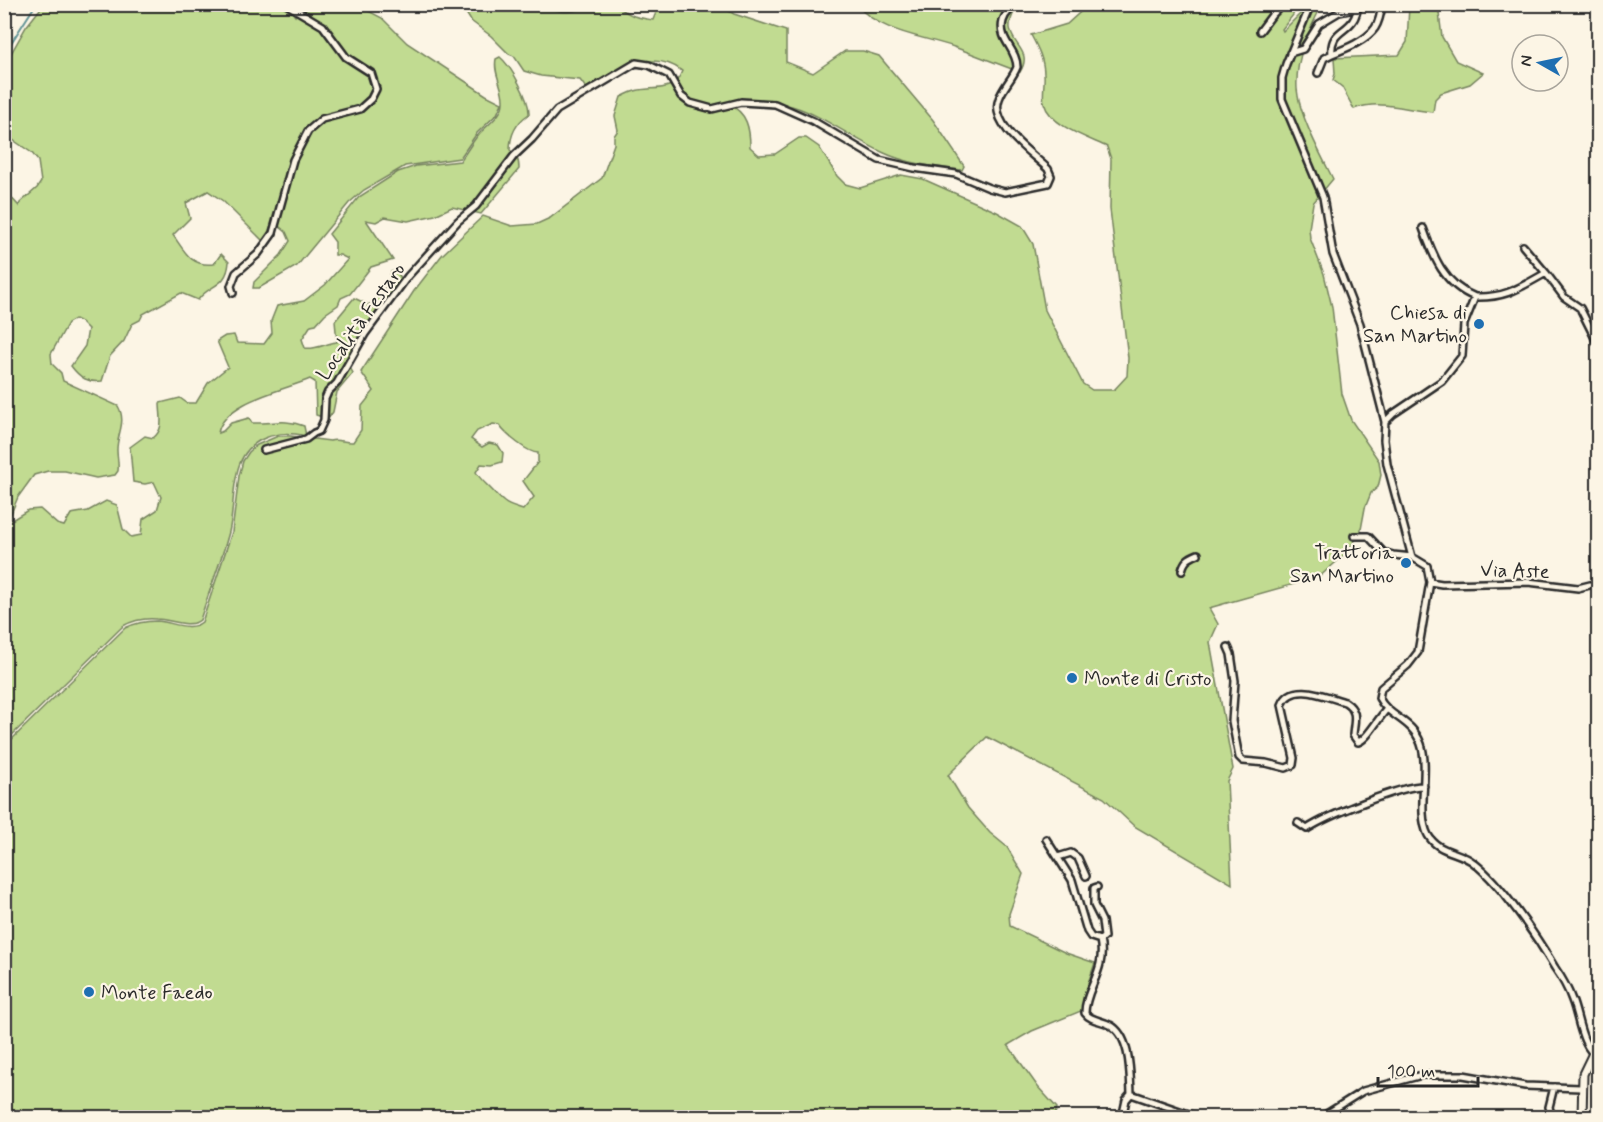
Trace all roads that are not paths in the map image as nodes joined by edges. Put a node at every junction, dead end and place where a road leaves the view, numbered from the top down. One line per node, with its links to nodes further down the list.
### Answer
1 (286, 4): 16 (street)
2 (1020, 4): 20 (street, Località Festaro)
3 (1274, 4): 8 (street)
4 (1283, 4): 8 (street)
5 (1311, 4): 10 (street)
6 (1382, 4): 11 (street)
7 (1359, 6): 10 (street); 11 (street)
8 (1272, 15): 9 (street)
9 (1260, 31)
10 (1290, 53): 19 (street)
11 (1332, 54): 12 (street)
12 (1318, 73)
13 (1423, 228): 17 (street)
14 (1523, 246): 15 (street)
15 (1546, 273): 17 (street); 18 (street)
16 (233, 293)
17 (1475, 297): 19 (street)
18 (1599, 344)
19 (1385, 422): 23 (street)
20 (264, 450)
21 (1354, 536): 23 (street)
22 (1198, 554): 24 (street)
23 (1412, 557): 25 (street)
24 (1182, 571)
25 (1430, 582): 26 (street, Via Aste); 28 (street)
26 (1599, 583)
27 (1228, 647): 28 (street)
28 (1387, 709): 29 (street)
29 (1424, 786): 30 (street); 37 (street)
30 (1298, 823)
31 (1046, 839): 32 (street)
32 (1058, 857): 33 (street); 35 (street)
33 (1086, 876)
34 (1097, 887): 35 (street)
35 (1100, 940): 40 (street)
36 (1599, 1043): 37 (street)
37 (1595, 1055): 39 (street)
38 (1554, 1087): 39 (street); 43 (street); 44 (street)
39 (1581, 1088): 45 (street)
40 (1131, 1094): 41 (street); 42 (street)
41 (1122, 1118)
42 (1200, 1118)
43 (1320, 1118)
44 (1552, 1118)
45 (1582, 1118)

